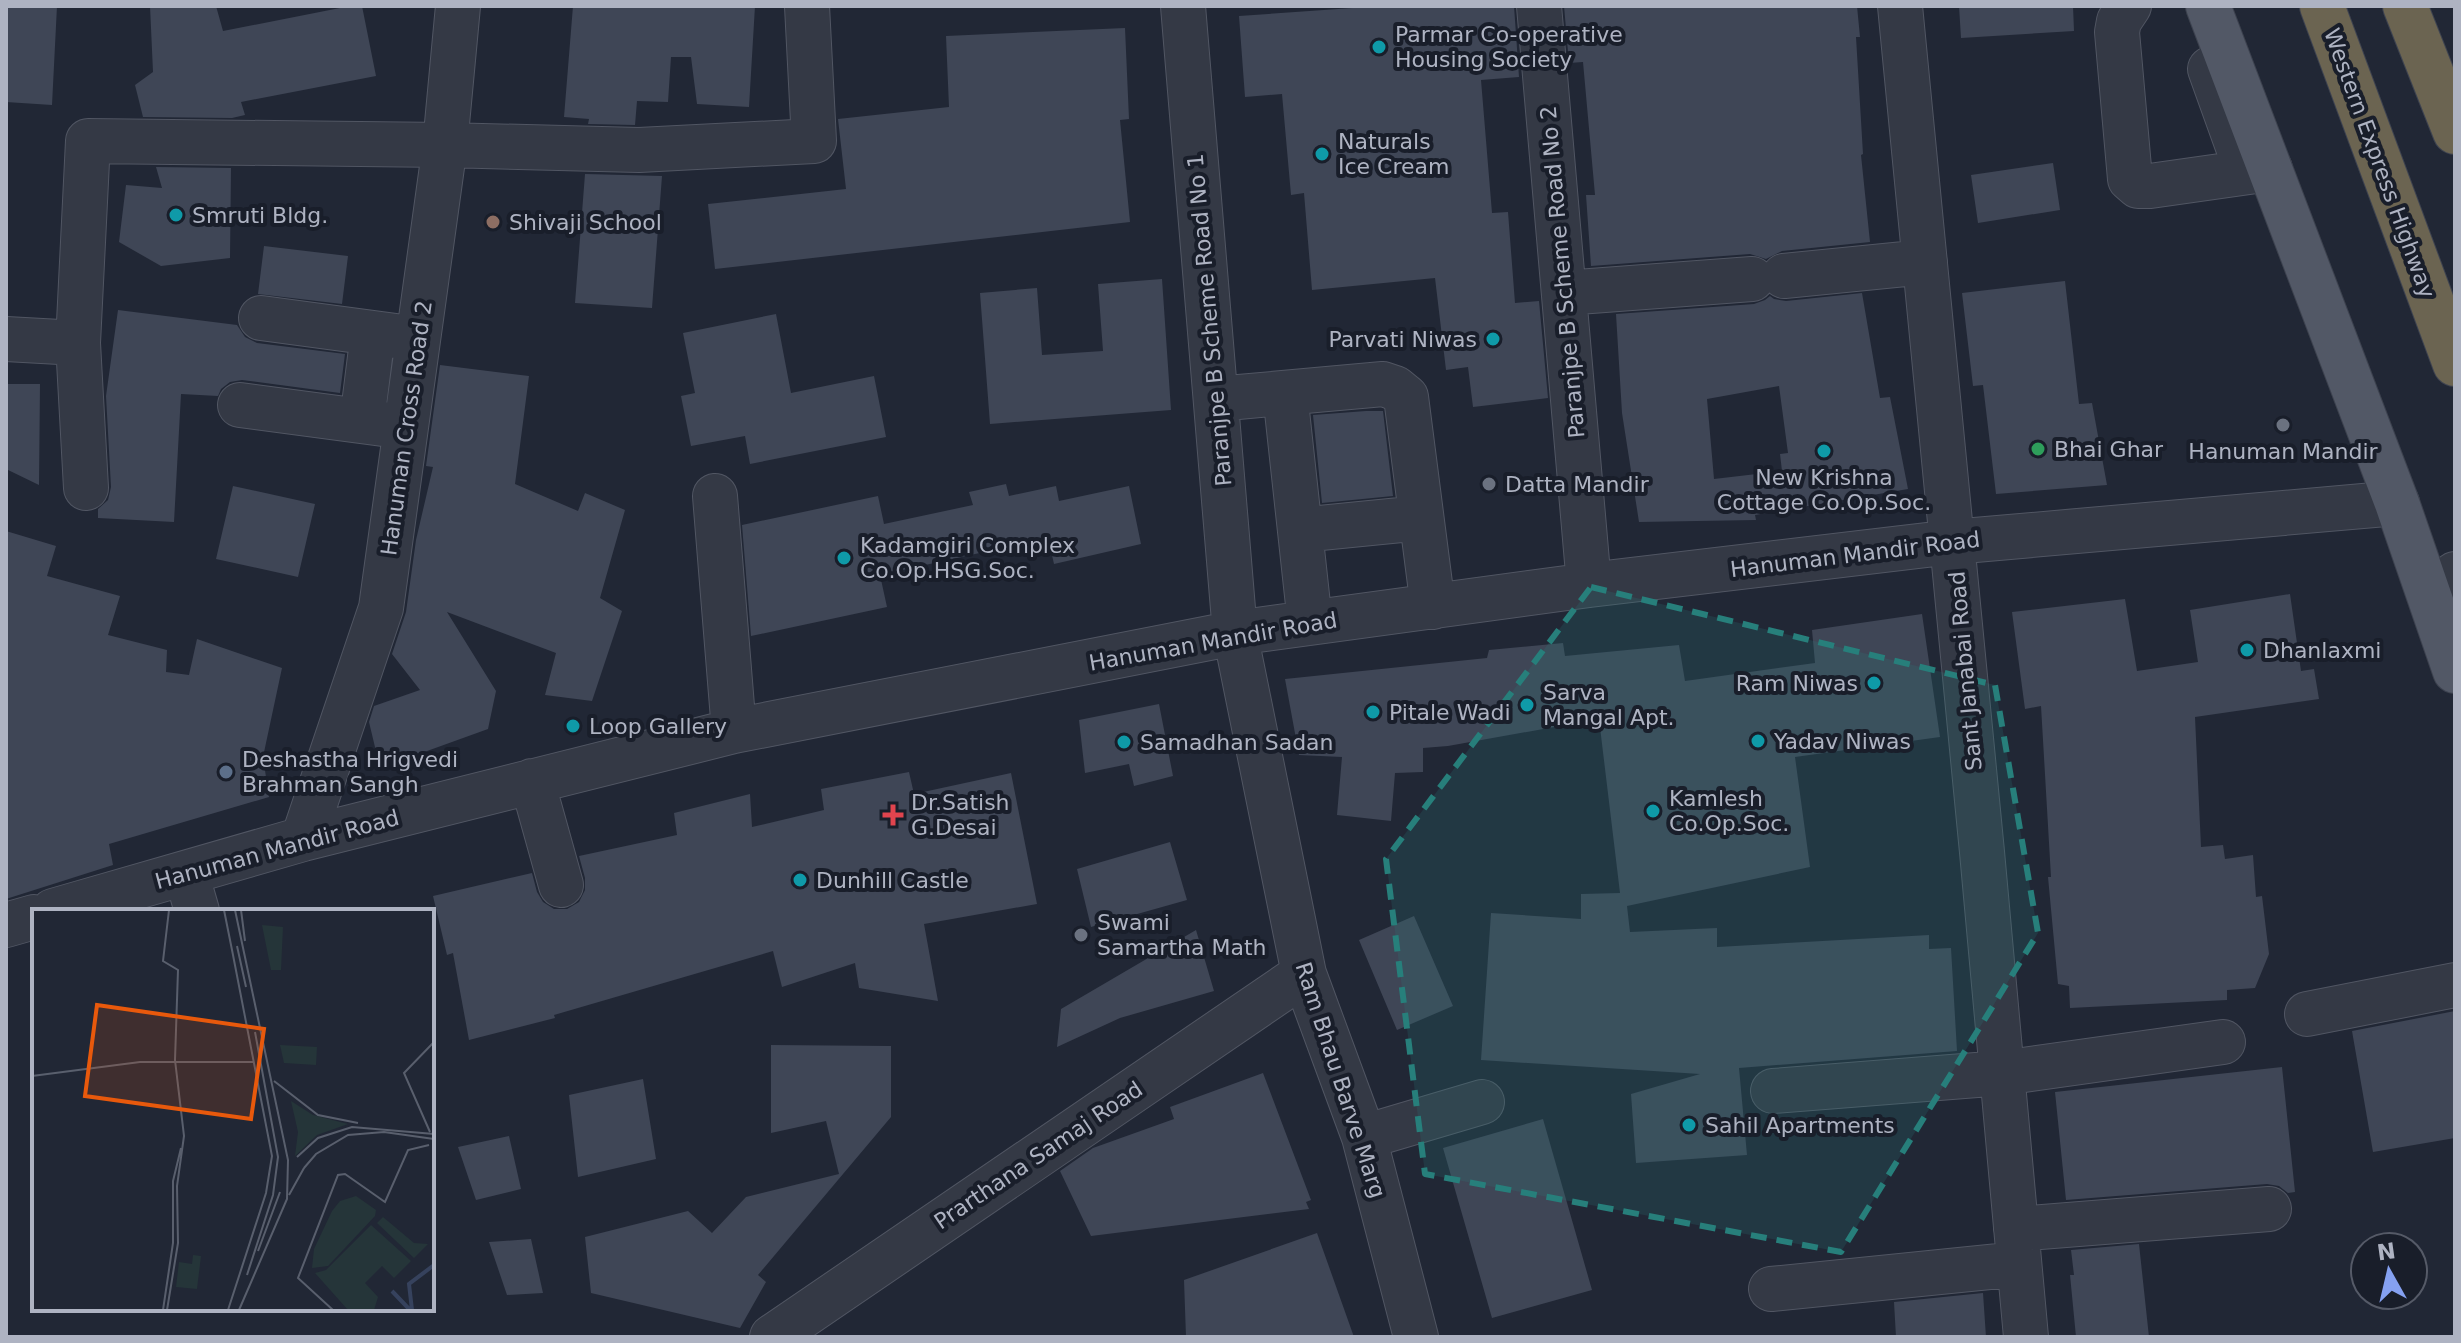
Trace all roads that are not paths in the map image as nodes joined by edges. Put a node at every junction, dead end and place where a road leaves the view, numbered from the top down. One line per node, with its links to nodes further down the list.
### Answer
1 (458, 6): 12 (street, Hanuman Cross Road 2)
2 (807, 6): 12 (street)
3 (1183, 6): 23 (street, Paranjpe B Scheme Road No 1)
4 (1539, 6): 15 (street, Paranjpe B Scheme Road No 2)
5 (1900, 6): 14 (street, Sant Janabai Road)
6 (2129, 6): 13 (street)
7 (2187, 6): 13 (street)
8 (2208, 6): 13 (main road)
9 (2322, 6): 21 (highway, Western Express Highway)
10 (2405, 6): 11 (highway)
11 (2455, 132)
12 (445, 145): 19 (street, Hanuman Cross Road 2); 20 (street)
13 (2258, 171): 29 (main road)
14 (1925, 262): 15 (street); 32 (street, Sant Janabai Road)
15 (1564, 293): 33 (street, Paranjpe B Scheme Road No 2)
16 (261, 318): 17 (street)
17 (373, 333): 19 (street); 25 (street)
18 (6, 339): 20 (street)
19 (418, 339): 26 (street, Hanuman Cross Road 2)
20 (78, 343): 27 (street)
21 (2455, 364)
22 (1285, 393): 23 (street); 30 (street); 31 (street)
23 (1216, 399): 37 (street, Paranjpe B Scheme Road No 1)
24 (240, 405): 25 (street)
25 (362, 421): 26 (street)
26 (406, 427): 41 (street, Hanuman Cross Road 2)
27 (86, 488)
28 (715, 496): 39 (street)
29 (2397, 503): 32 (street, Hanuman Mandir Road); 34 (main road)
30 (1421, 518): 31 (street); 35 (street)
31 (1300, 530): 36 (street)
32 (1952, 542): 33 (street, Hanuman Mandir Road); 51 (street, Sant Janabai Road)
33 (1589, 585): 35 (street, Hanuman Mandir Road)
34 (2446, 589): 38 (main road)
35 (1433, 607): 36 (street, Hanuman Mandir Road)
36 (1310, 623): 37 (street, Hanuman Mandir Road)
37 (1235, 633): 39 (street, Hanuman Mandir Road); 47 (street, Ram Bhau Barve Marg)
38 (2455, 671)
39 (734, 731): 40 (street, Hanuman Mandir Road)
40 (532, 781): 41 (street, Hanuman Mandir Road); 42 (street)
41 (303, 839): 43 (street, Hanuman Mandir Road)
42 (561, 885)
43 (191, 892): 44 (street, Hanuman Mandir Road)
44 (68, 909)
45 (32, 918): 46 (street)
46 (6, 925)
47 (1304, 974): 54 (street, Ram Bhau Barve Marg); 58 (street, Prarthana Samaj Road)
48 (2455, 985): 49 (street)
49 (2307, 1014)
50 (2223, 1042): 51 (street)
51 (2002, 1073): 52 (street); 56 (street, Sant Janabai Road)
52 (1773, 1091)
53 (1482, 1102): 54 (street)
54 (1364, 1137): 59 (street, Ram Bhau Barve Marg)
55 (2269, 1209): 56 (street)
56 (2018, 1246): 57 (street); 60 (street, Sant Janabai Road)
57 (1771, 1289)
58 (772, 1337)
59 (1416, 1337)
60 (2026, 1337)

